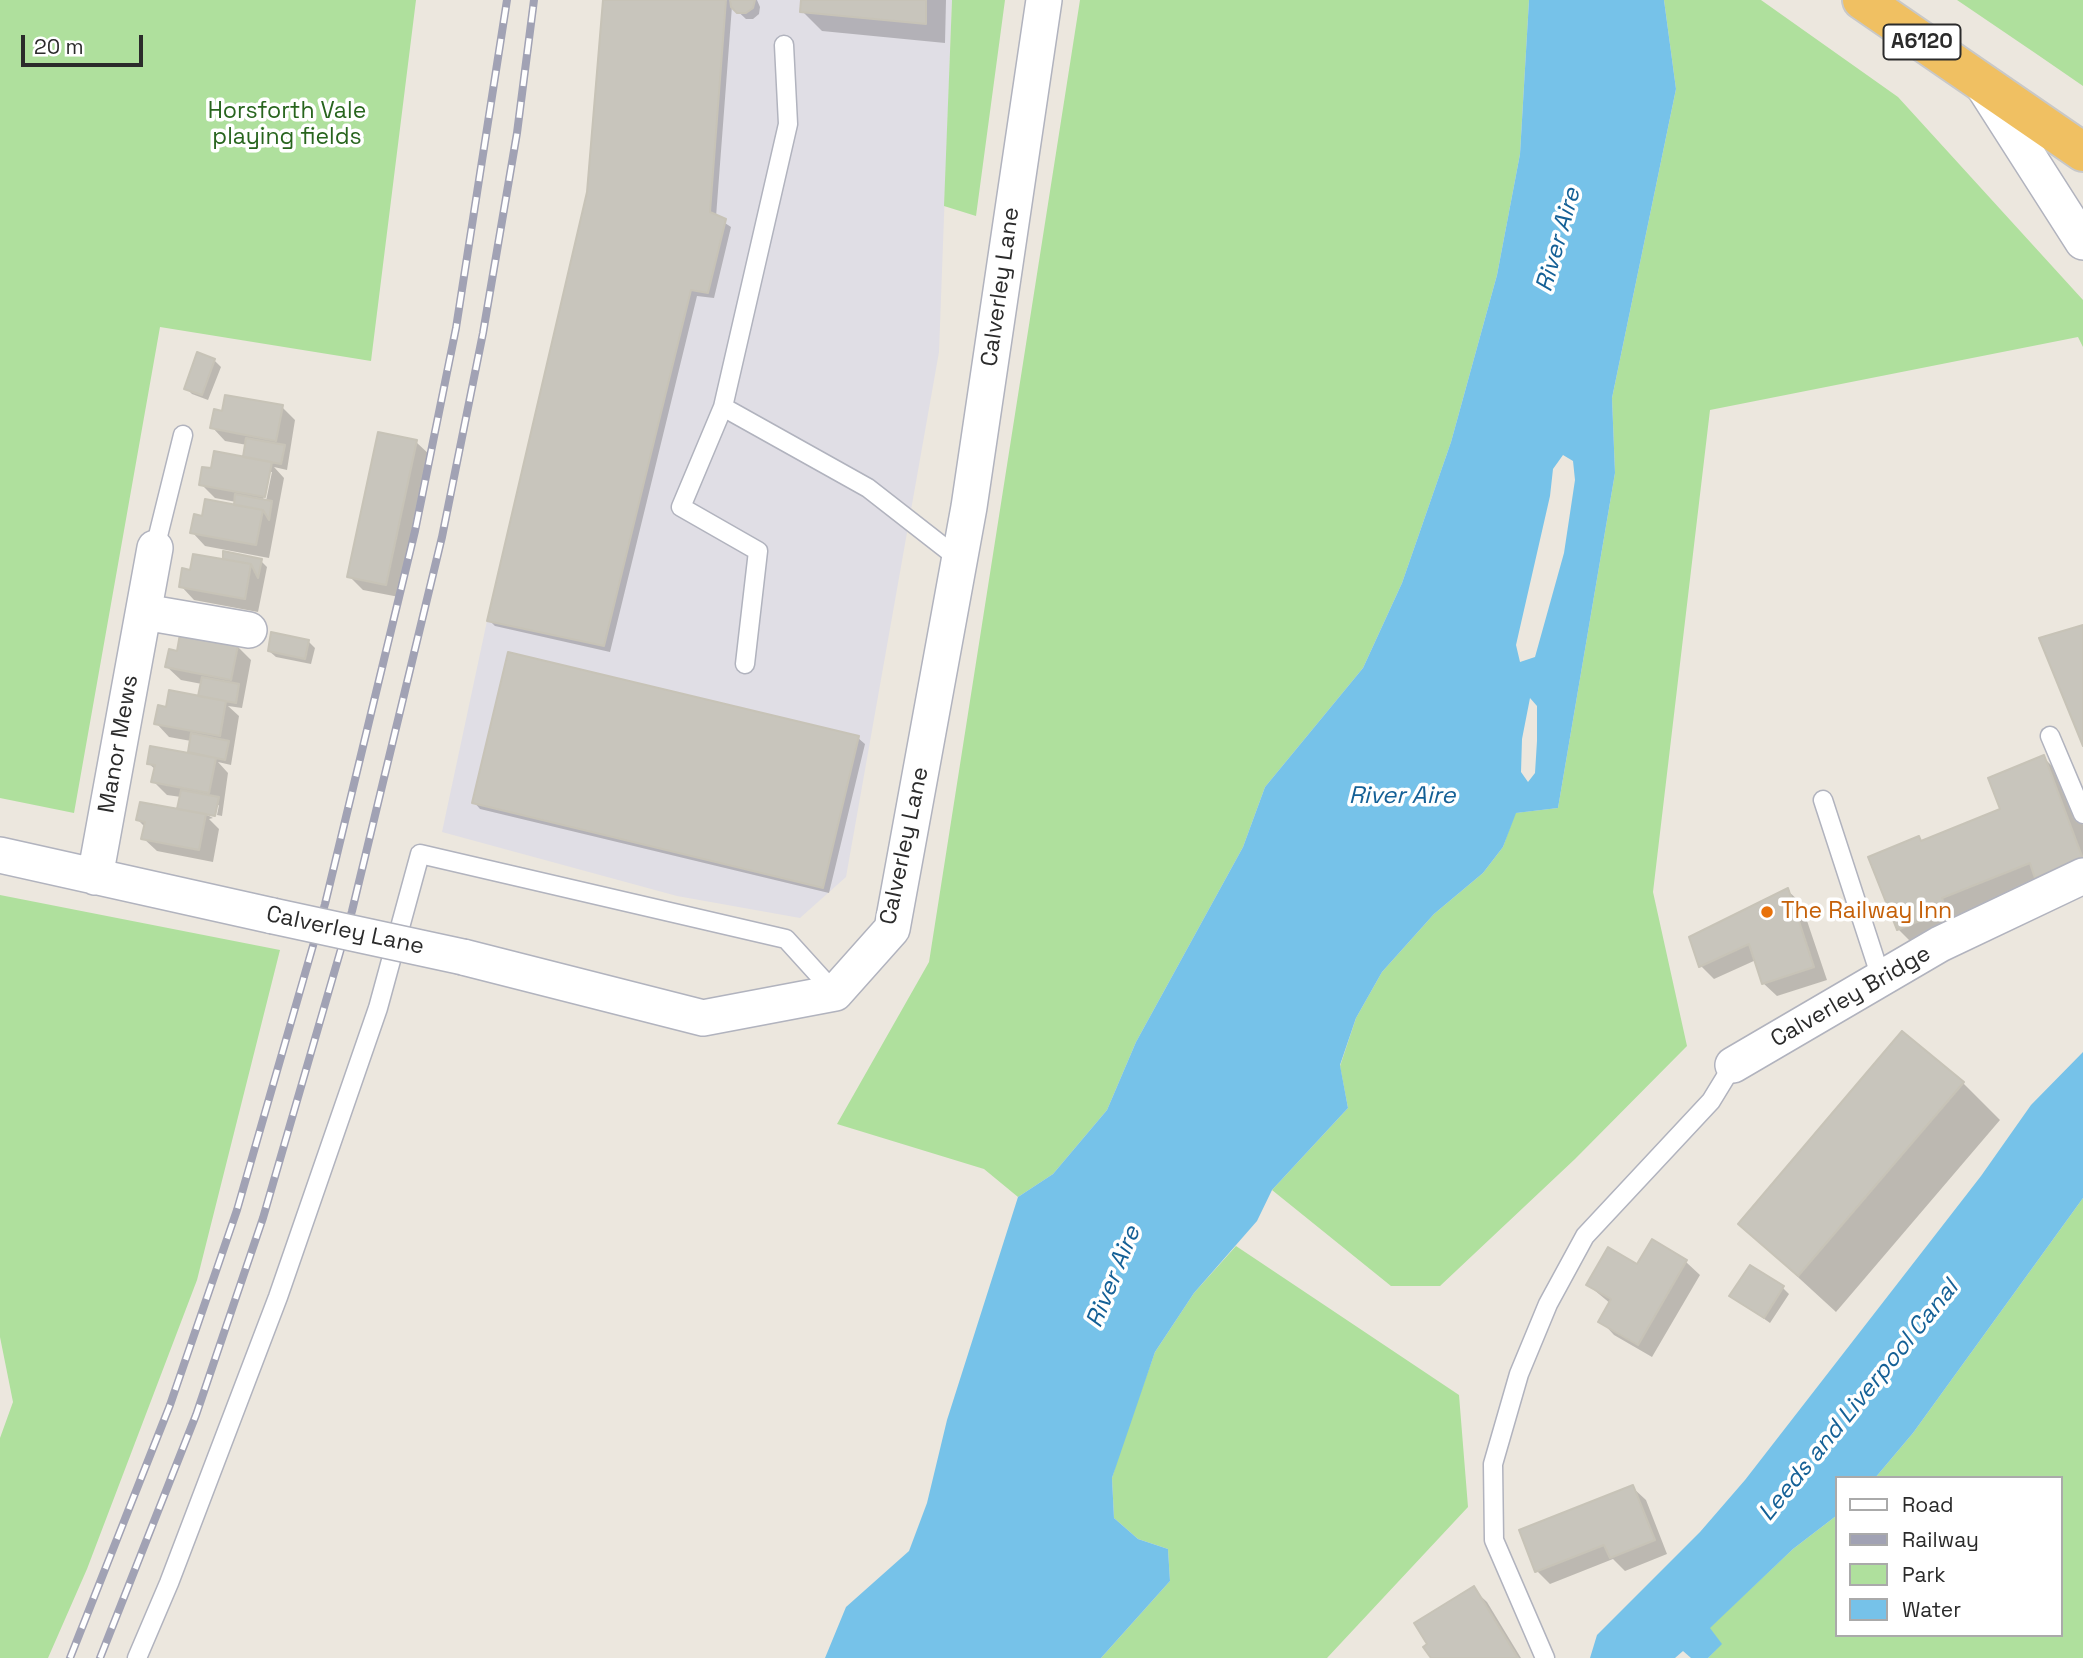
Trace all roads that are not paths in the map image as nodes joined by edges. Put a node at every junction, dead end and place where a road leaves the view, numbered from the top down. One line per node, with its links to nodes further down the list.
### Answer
1 (1044, 0): 10 (street, Calverley Lane)
2 (1862, 0): 4 (highway, A6120)
3 (784, 45): 7 (lane)
4 (1982, 84): 5 (highway, A6120); 6 (street)
5 (2083, 152)
6 (2083, 242)
7 (723, 408): 10 (lane); 13 (lane)
8 (183, 435): 9 (lane)
9 (155, 548): 11 (street, Manor Mews)
10 (959, 559): 21 (street, Calverley Lane)
11 (144, 612): 12 (street); 19 (street, Manor Mews)
12 (249, 630)
13 (745, 664)
14 (2050, 736): 16 (lane)
15 (1823, 800): 20 (lane)
16 (2083, 814)
17 (0, 855): 19 (street, Calverley Lane)
18 (2083, 876): 20 (street, Calverley Bridge)
19 (95, 877): 21 (street, Calverley Lane, bridge)
20 (1882, 981): 22 (street, Calverley Bridge)
21 (835, 993): 23 (lane)
22 (1733, 1065): 24 (lane)
23 (137, 1658)
24 (1545, 1658)

